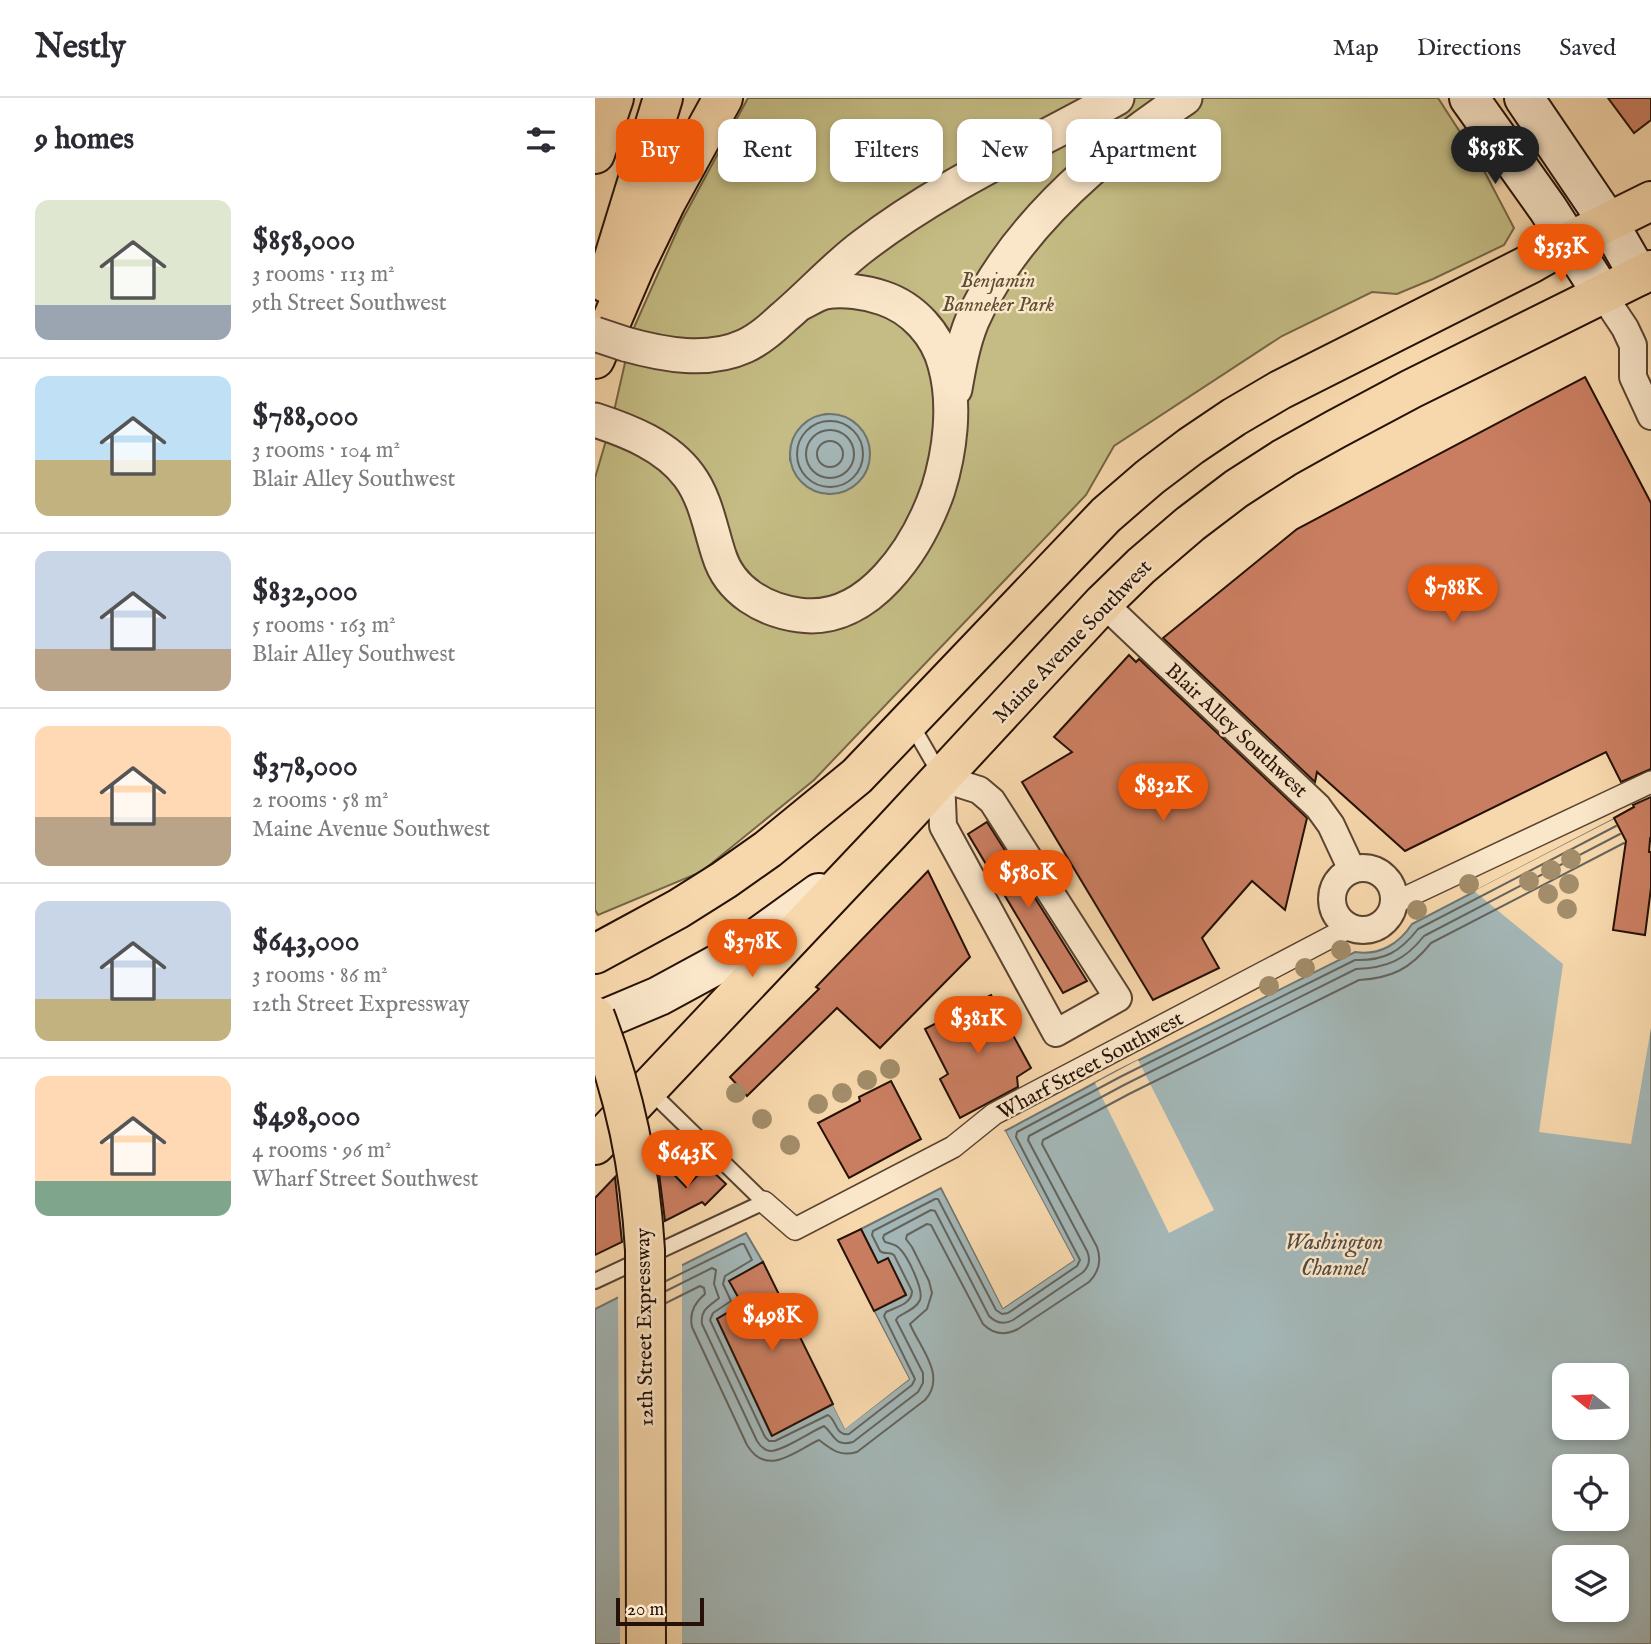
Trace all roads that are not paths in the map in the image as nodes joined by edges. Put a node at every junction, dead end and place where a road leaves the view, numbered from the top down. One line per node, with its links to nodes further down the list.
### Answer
1 (614, 98): 8 (main road)
2 (663, 98): 15 (main road)
3 (723, 98): 16 (main road)
4 (1117, 98): 14 (street)
5 (1185, 98): 17 (street)
6 (1469, 98): 11 (main road)
7 (1524, 98): 10 (main road)
8 (595, 155)
9 (1651, 201): 10 (main road)
10 (1608, 222): 11 (main road); 12 (main road)
11 (1570, 241): 13 (main road); 21 (main road)
12 (1647, 282): 13 (main road, Maine Avenue Southwest)
13 (1604, 295): 18 (street); 20 (main road, Maine Avenue Southwest)
14 (801, 303): 16 (street); 17 (street)
15 (595, 319)
16 (605, 345)
17 (950, 412): 19 (street)
18 (1651, 416)
19 (598, 421)
20 (1103, 603): 22 (main road, Maine Avenue Southwest); 25 (street, Blair Alley Southwest)
21 (909, 721): 22 (lane); 28 (main road)
22 (941, 778): 22 (street); 24 (main road, Maine Avenue Southwest)
23 (1651, 782): 26 (street)
24 (866, 858): 30 (main road); 31 (main road, Maine Avenue Southwest)
25 (1352, 870): 26 (street); 27 (street)
26 (1394, 903): 27 (street)
27 (1350, 927): 33 (street, Wharf Street Southwest)
28 (595, 954)
29 (595, 1016): 35 (main road, 12th Street Expressway, bridge)
30 (595, 1023)
31 (648, 1089): 32 (main road, Maine Avenue Southwest); 33 (lane)
32 (595, 1145)
33 (764, 1202): 34 (lane)
34 (595, 1282)
35 (646, 1644)

